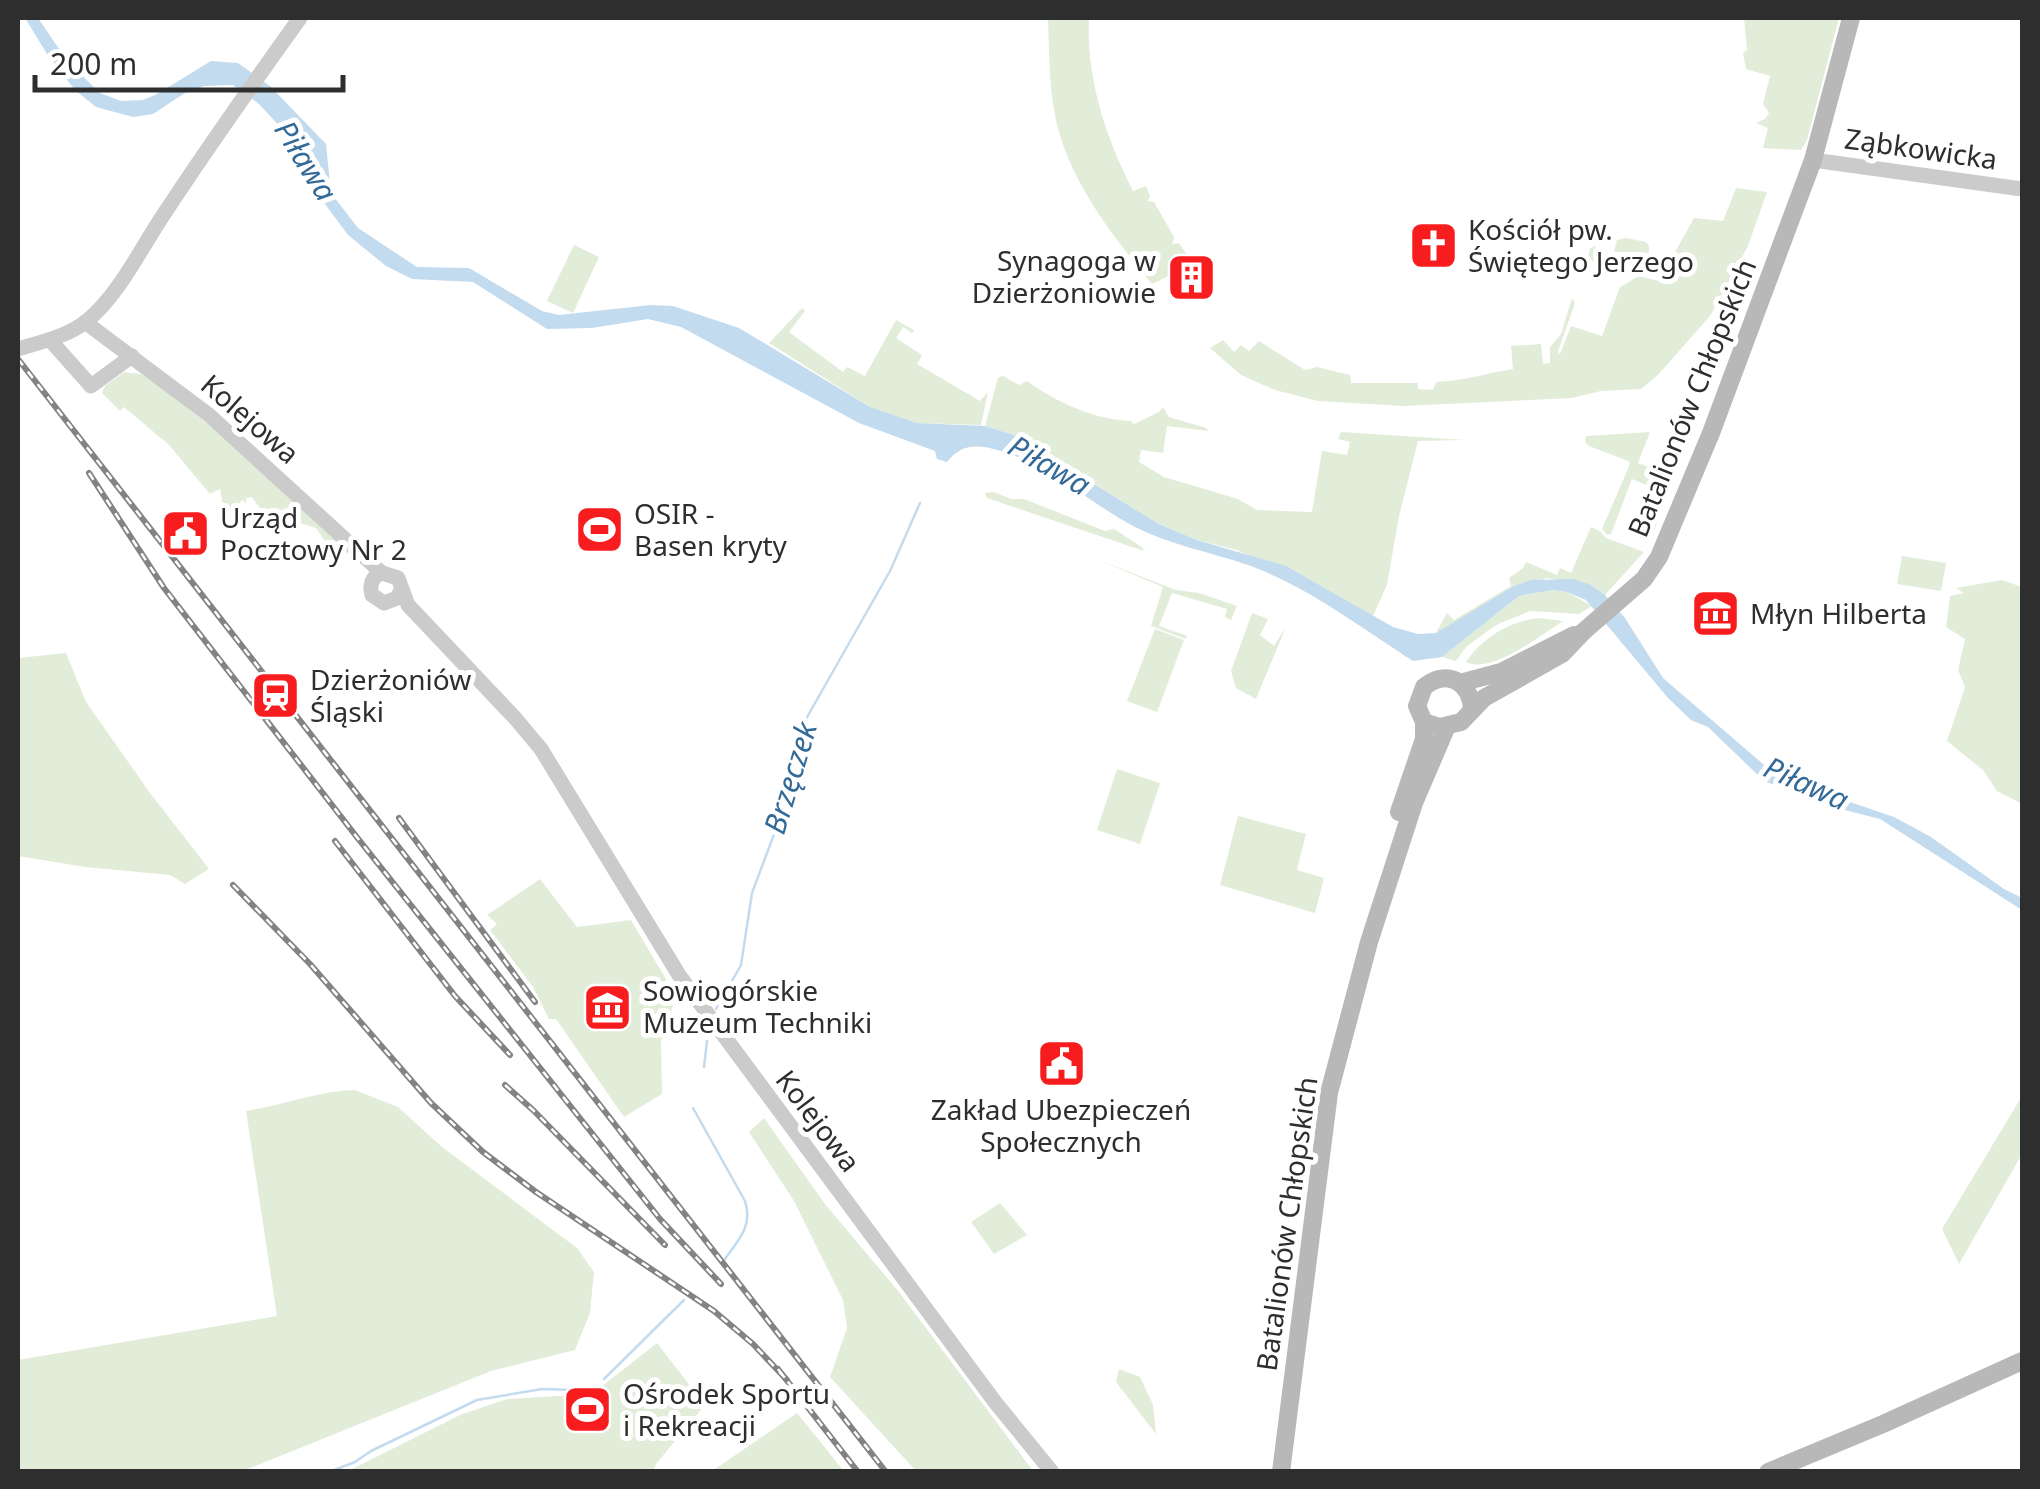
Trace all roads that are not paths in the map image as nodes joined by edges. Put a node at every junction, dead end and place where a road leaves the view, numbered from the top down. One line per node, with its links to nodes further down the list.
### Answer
1 (300, 18): 5 (street)
2 (1851, 18): 3 (main road, Batalionów Chłopskich)
3 (1813, 160): 4 (street, Ząbkowicka); 11 (main road, Batalionów Chłopskich)
4 (2022, 189)
5 (85, 322): 6 (street); 8 (street, Kolejowa)
6 (50, 340): 7 (street); 8 (street)
7 (18, 349)
8 (132, 356): 9 (street, Kolejowa)
9 (376, 571): 10 (street); 10 (street)
10 (402, 598): 18 (street, Kolejowa)
11 (1584, 630): 12 (main road, Batalionów Chłopskich); 13 (main road, Batalionów Chłopskich)
12 (1460, 683): 13 (main road); 14 (main road)
13 (1472, 710): 15 (main road)
14 (1424, 722): 15 (main road); 16 (main road, Batalionów Chłopskich)
15 (1447, 726): 16 (main road, Batalionów Chłopskich)
16 (1374, 929): 19 (main road, Batalionów Chłopskich)
17 (2022, 1361): 20 (main road)
18 (1052, 1472)
19 (1281, 1472)
20 (1768, 1472)

